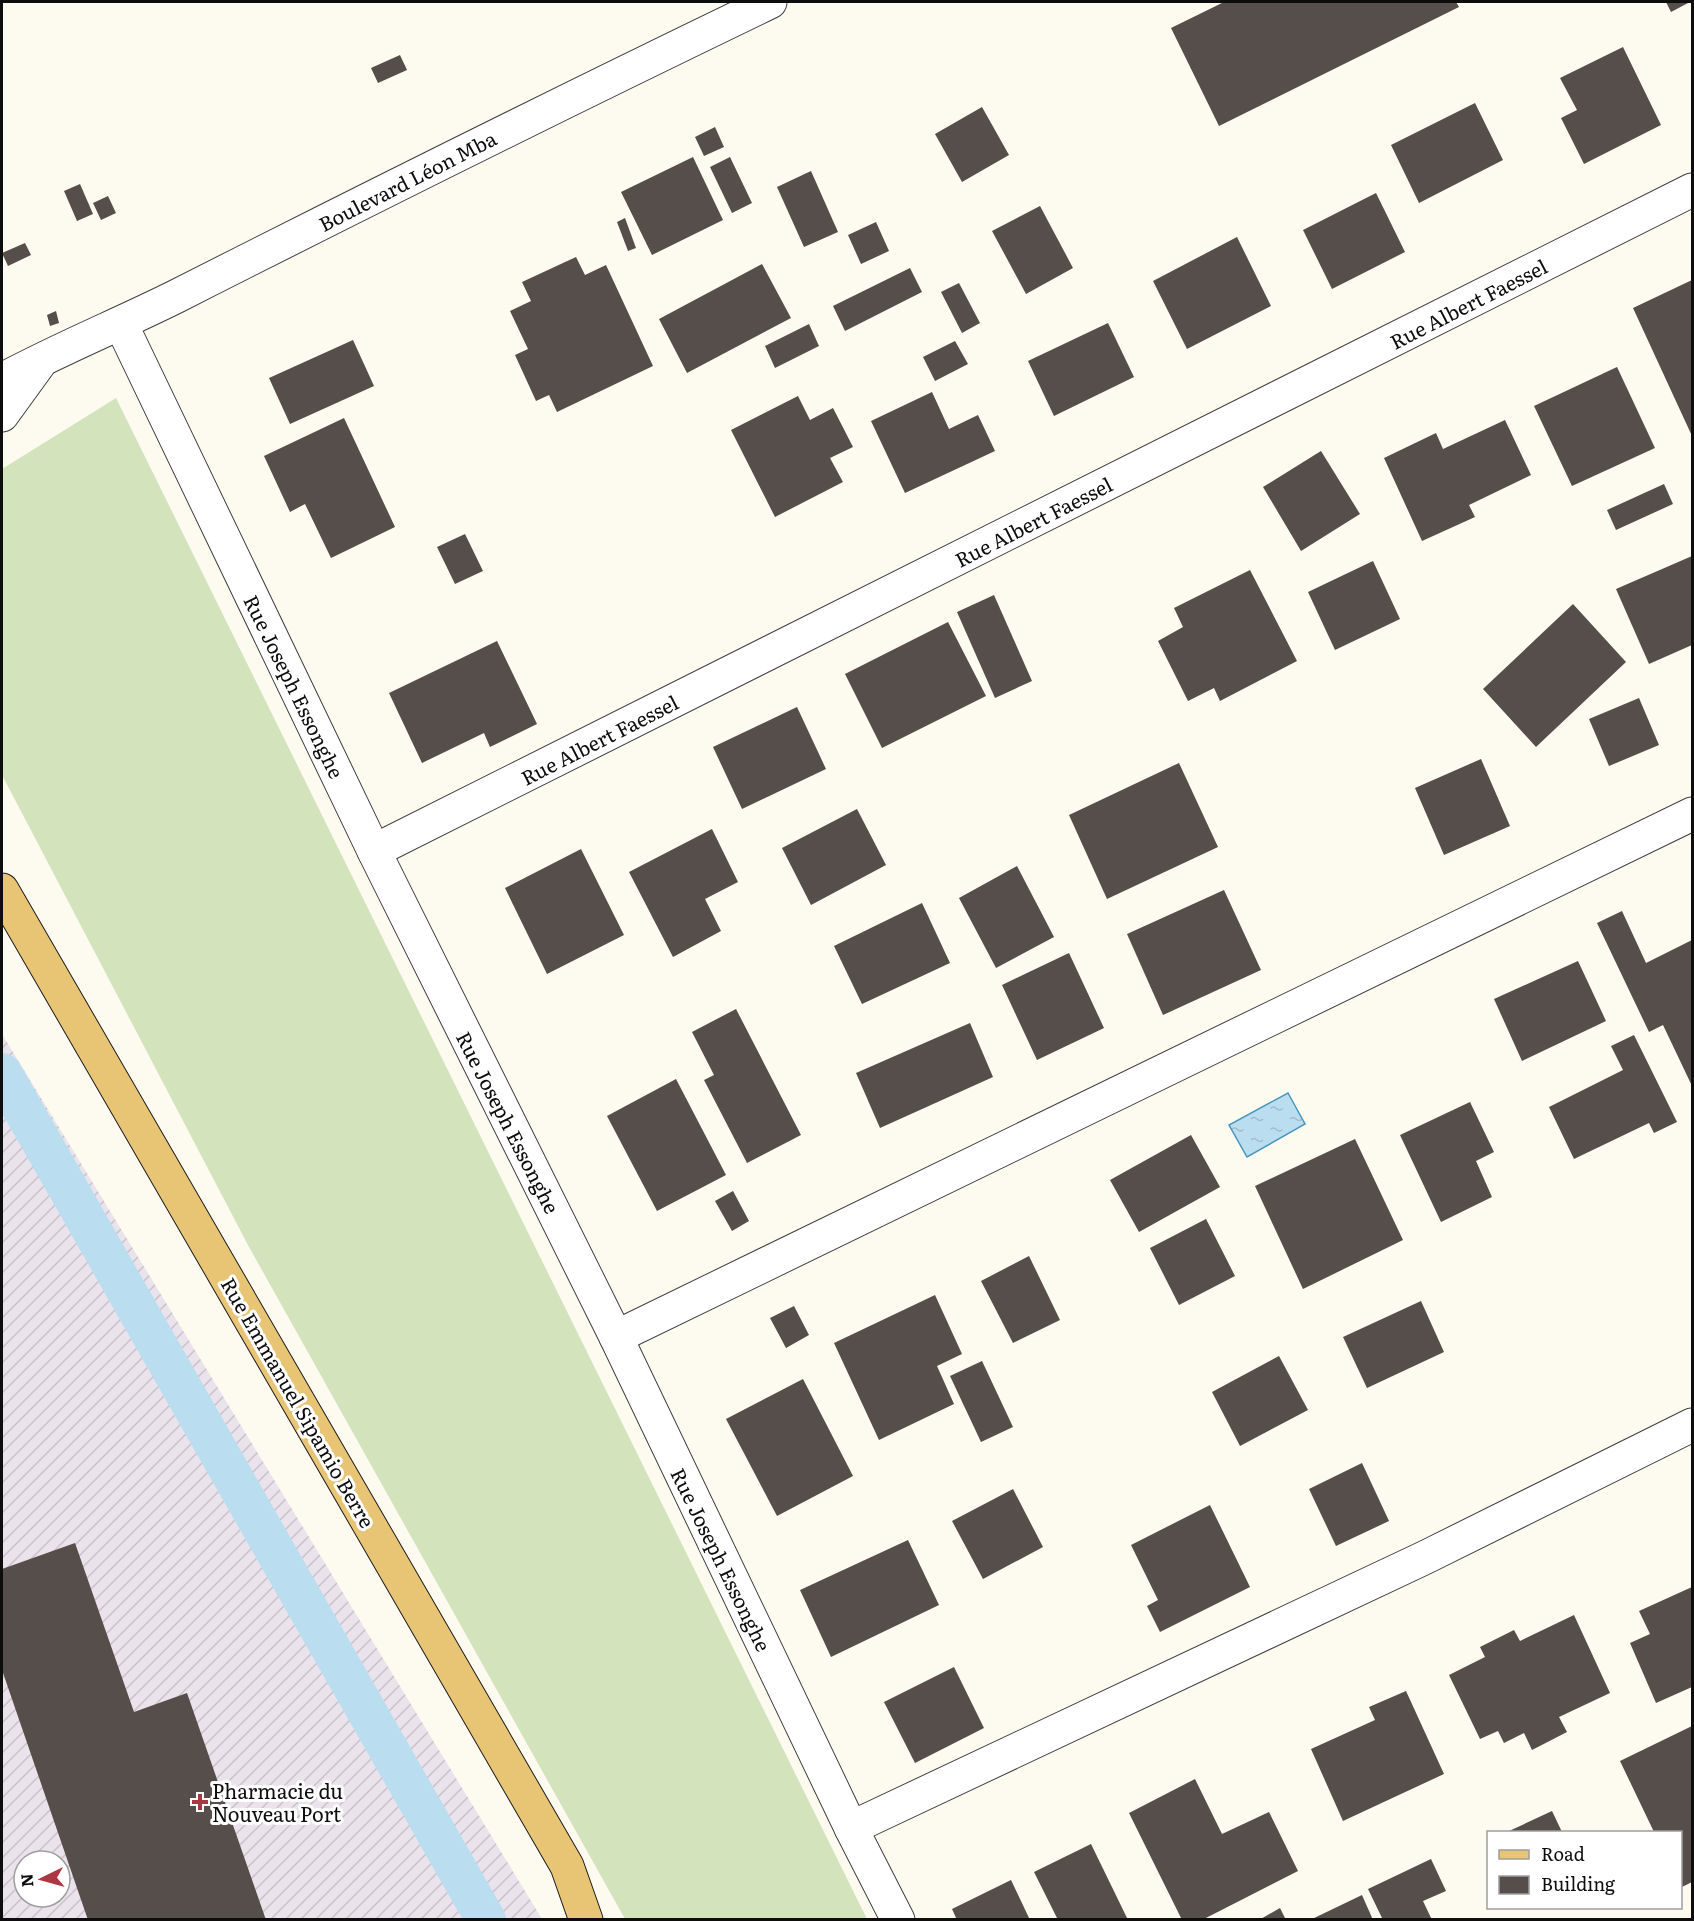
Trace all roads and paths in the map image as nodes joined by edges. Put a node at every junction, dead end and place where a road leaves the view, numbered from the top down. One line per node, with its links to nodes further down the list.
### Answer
1 (770, 2): 3 (street, Boulevard Léon Mba)
2 (1692, 190): 8 (street, Rue Albert Faessel)
3 (121, 324): 4 (street, Boulevard Léon Mba); 8 (street, Rue Joseph Essonghe)
4 (43, 358): 5 (street, Boulevard Léon Mba); 6 (street)
5 (2, 380)
6 (2, 415)
7 (1692, 814): 10 (street)
8 (374, 851): 10 (street, Rue Joseph Essonghe)
9 (2, 890): 13 (main road, Rue Emmanuel Sipamio Berre)
10 (616, 1337): 12 (street, Rue Joseph Essonghe)
11 (1692, 1425): 12 (street)
12 (851, 1828): 14 (street, Rue Joseph Essonghe)
13 (586, 1920)
14 (898, 1920)

